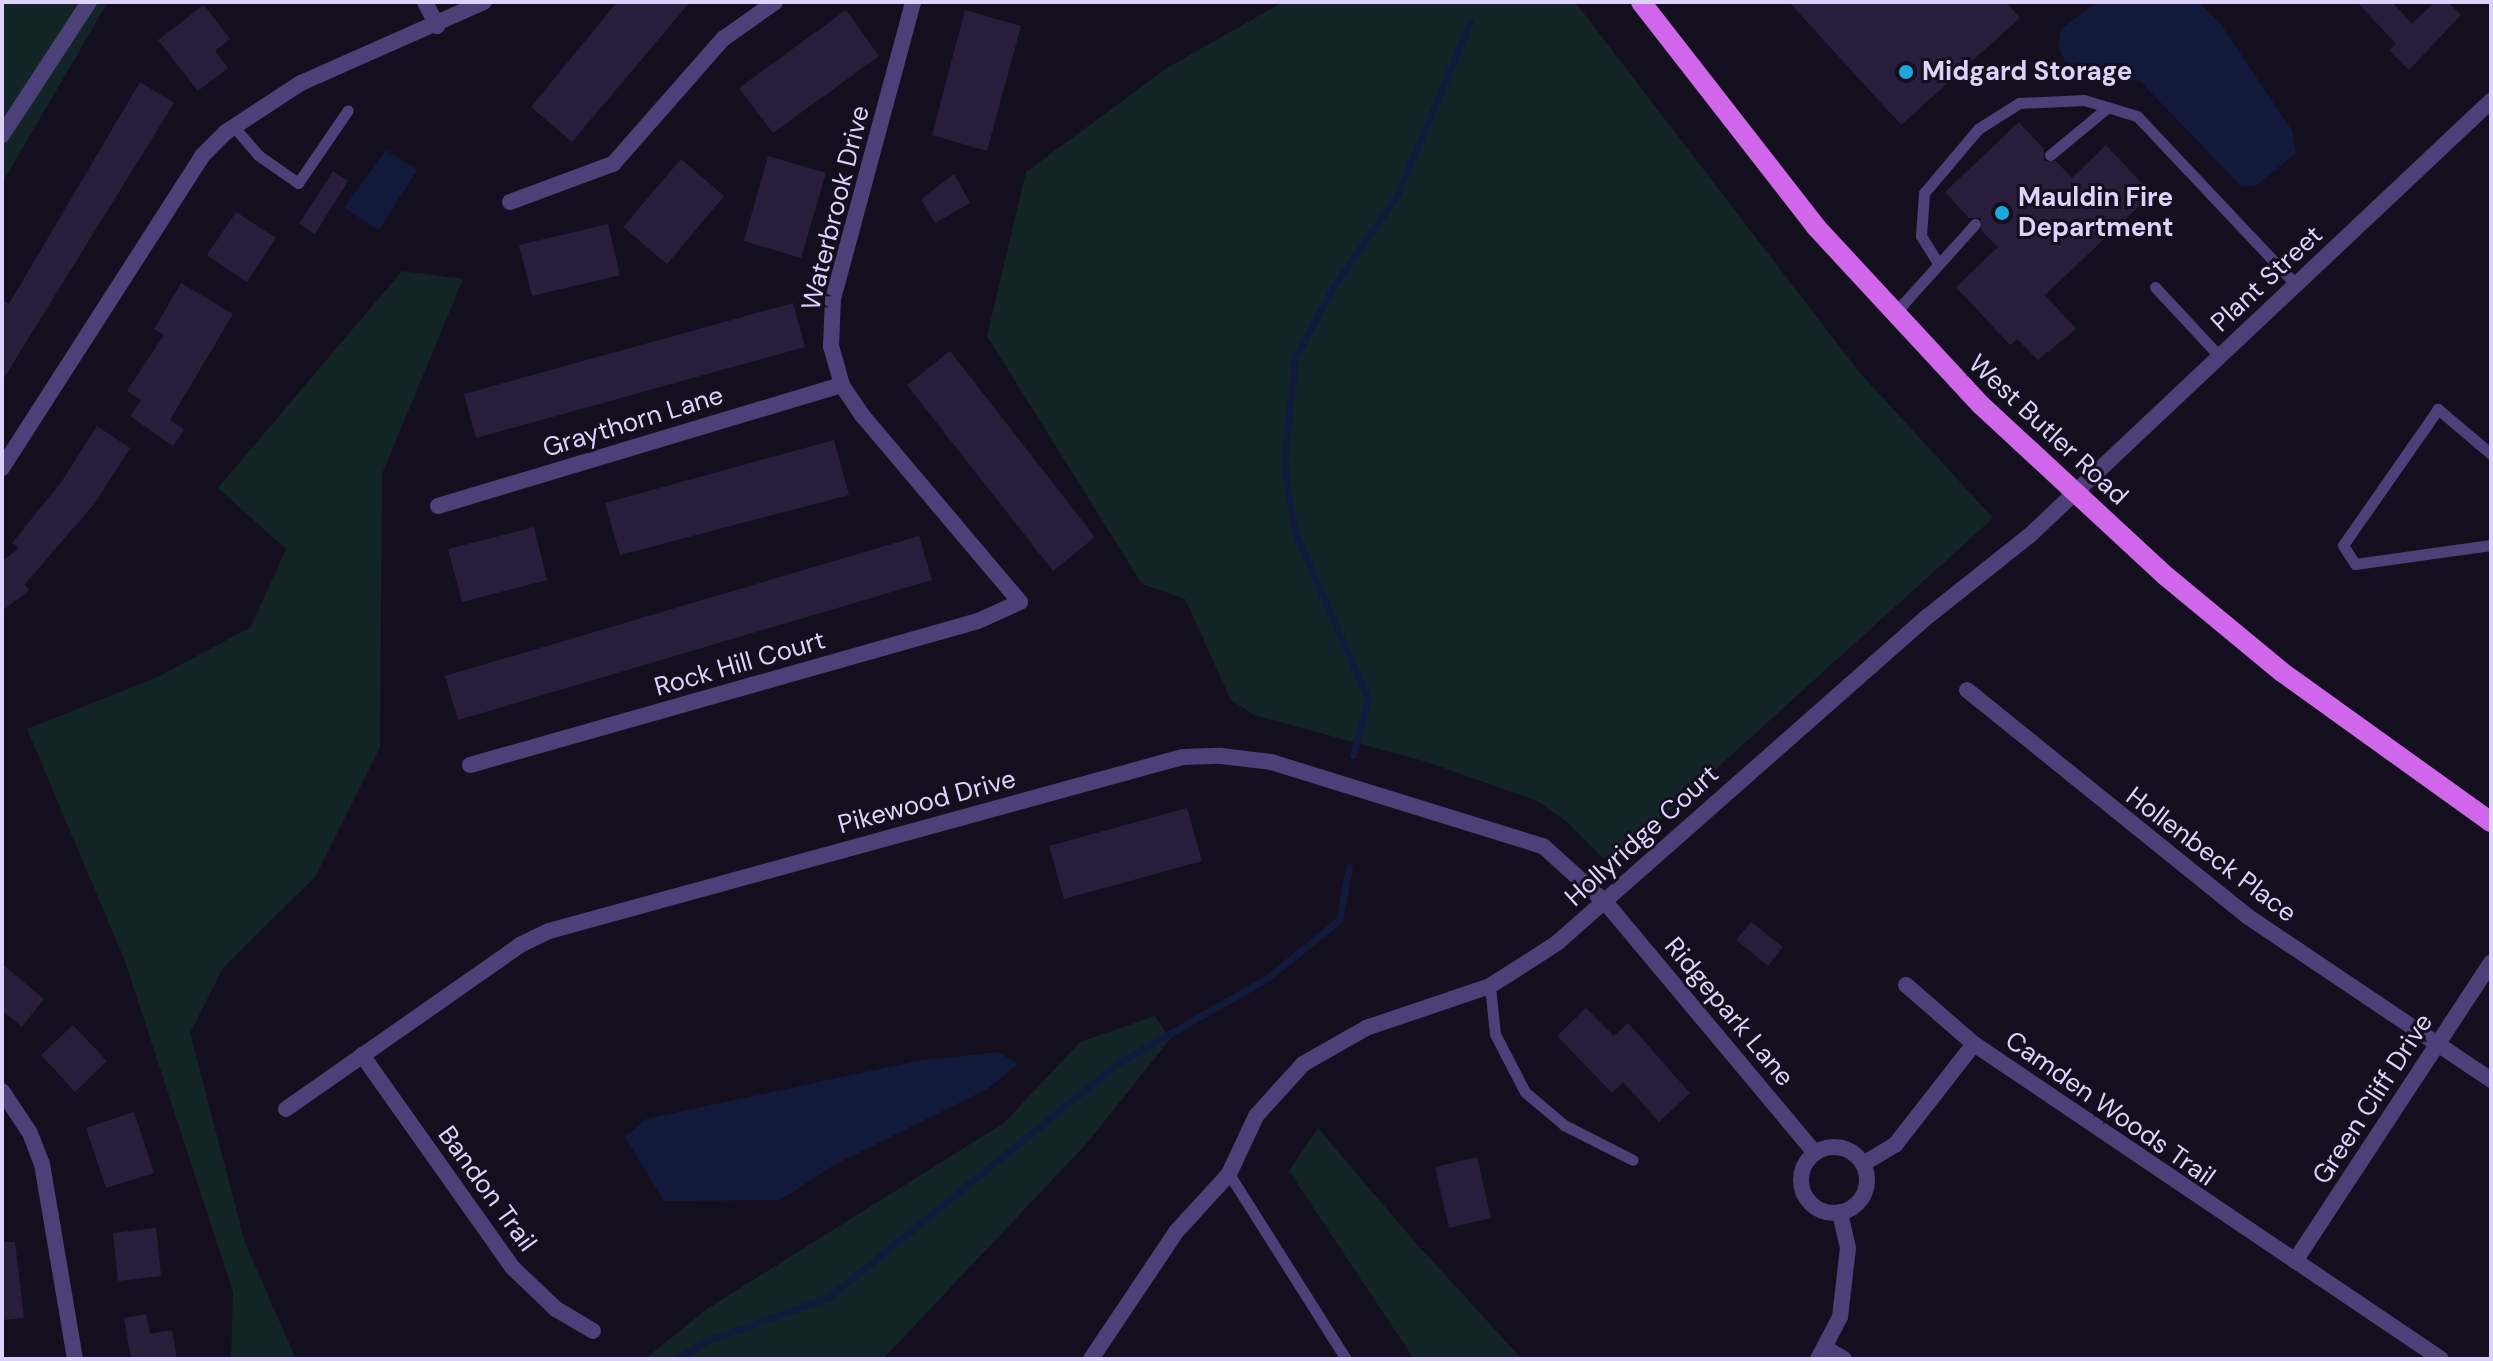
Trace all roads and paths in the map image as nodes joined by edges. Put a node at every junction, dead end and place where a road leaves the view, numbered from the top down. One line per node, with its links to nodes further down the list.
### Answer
1 (89, 2): 12 (street)
2 (425, 2): 7 (street)
3 (484, 2): 7 (street)
4 (775, 2): 14 (street)
5 (913, 2): 21 (street, Waterbrook Drive)
6 (1641, 2): 19 (main road, West Butler Road)
7 (437, 26): 11 (street)
8 (2491, 101): 17 (street, Plant Street)
9 (2108, 107): 13 (lane); 16 (lane); 17 (lane)
10 (348, 110): 11 (lane)
11 (233, 126): 23 (street)
12 (2, 135)
13 (2050, 155)
14 (510, 202)
15 (1975, 224): 16 (lane)
16 (1938, 263): 19 (lane)
17 (2296, 285): 20 (street, Plant Street)
18 (2155, 287): 20 (lane)
19 (1894, 314): 24 (main road, West Butler Road)
20 (2220, 357): 24 (street, Plant Street)
21 (842, 385): 25 (street, Graythorn Lane); 27 (street, Waterbrook Drive)
22 (2491, 454): 26 (lane)
23 (2, 468)
24 (2076, 492): 30 (main road, West Butler Road); 31 (street, Hollyridge Court)
25 (438, 506)
26 (2491, 545)
27 (1020, 602): 29 (street, Rock Hill Court)
28 (1967, 690): 36 (street, Hollenbeck Place)
29 (470, 765)
30 (2491, 822)
31 (1606, 903): 34 (street, Hollyridge Court); 37 (street, Pikewood Drive); 41 (street, Ridgepark Lane)
32 (2491, 963): 36 (street, Green Cliff Drive)
33 (1906, 985): 35 (street, Camden Woods Trail)
34 (1490, 986): 42 (lane); 44 (street, Hollyridge Court)
35 (1974, 1044): 43 (street); 46 (street, Camden Woods Trail)
36 (2437, 1045): 38 (street, Hollenbeck Place); 46 (street, Green Cliff Drive)
37 (362, 1055): 40 (street, Pikewood Drive); 47 (street, Bandon Trail)
38 (2491, 1080)
39 (2, 1091): 49 (street)
40 (286, 1109)
41 (1815, 1153): 43 (street); 45 (street)
42 (1633, 1160)
43 (1863, 1164): 45 (street)
44 (1229, 1174): 50 (street, Hollyridge Court); 51 (lane)
45 (1840, 1212): 48 (street)
46 (2295, 1261): 53 (street, Camden Woods Trail)
47 (593, 1331)
48 (1822, 1353): 52 (street)
49 (75, 1359)
50 (1091, 1359)
51 (1346, 1359)
52 (1844, 1359)
53 (2441, 1359)

